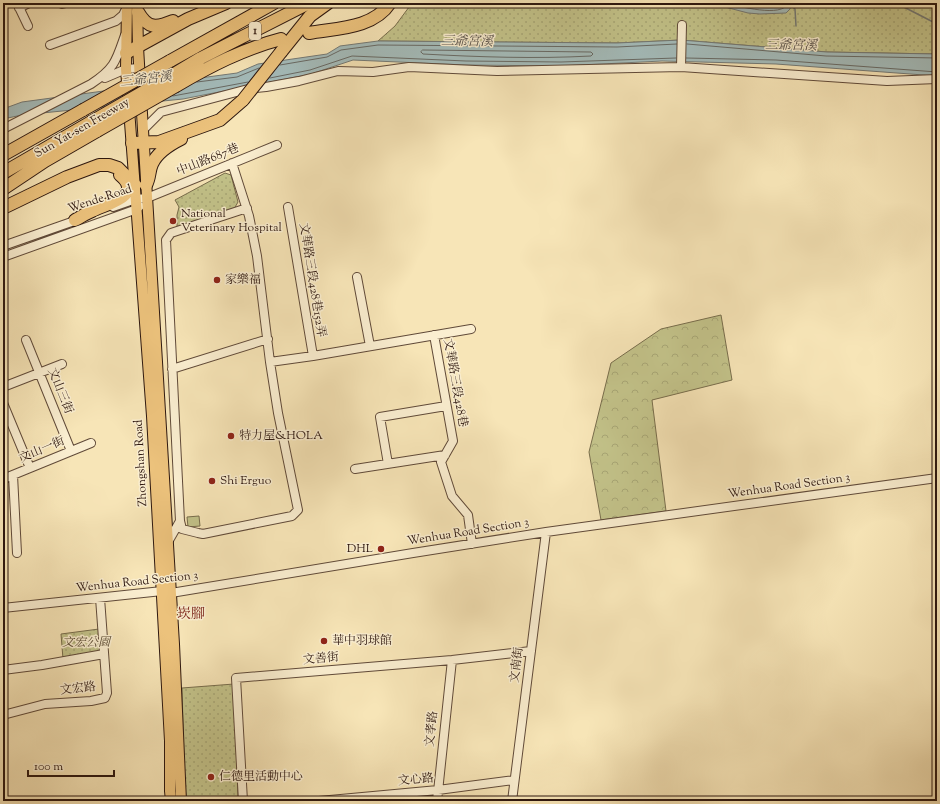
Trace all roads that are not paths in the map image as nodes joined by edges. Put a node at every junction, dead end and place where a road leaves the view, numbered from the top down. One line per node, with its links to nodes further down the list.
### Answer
1 (29, 3): 8 (street)
2 (220, 3): 10 (highway)
3 (226, 3): 10 (highway)
4 (274, 3): 30 (highway, Sun Yat-sen Freeway / 1, bridge)
5 (309, 3): 20 (highway, Sun Yat-sen Freeway / 1)
6 (328, 3): 26 (highway, bridge)
7 (390, 3): 15 (highway)
8 (18, 5): 12 (street)
9 (132, 6): 11 (highway); 13 (main road); 17 (street); 18 (main road)
10 (209, 10): 11 (highway)
11 (188, 19): 18 (highway)
12 (28, 26)
13 (126, 29): 19 (main road); 25 (street)
14 (682, 29): 21 (street)
15 (309, 33)
16 (281, 39): 20 (highway)
17 (50, 45)
18 (138, 47): 19 (highway); 23 (main road)
19 (126, 53): 22 (main road)
20 (204, 63): 27 (highway, Sun Yat-sen Freeway / 1, bridge)
21 (682, 66): 24 (street); 29 (street)
22 (126, 69): 23 (street); 25 (street); 31 (main road, Zhongshan Road, bridge)
23 (139, 71): 29 (main road, Zhongshan Road, bridge)
24 (937, 79)
25 (91, 84): 28 (street)
26 (220, 120): 31 (highway); 38 (highway)
27 (94, 126): 37 (highway, Sun Yat-sen Freeway / 1); 39 (highway)
28 (3, 129)
29 (144, 129): 31 (main road, Zhongshan Road)
30 (45, 132): 33 (highway); 34 (highway, Sun Yat-sen Freeway / 1)
31 (138, 143): 38 (main road, Zhongshan Road)
32 (277, 145): 35 (street, 中山路687巷)
33 (3, 150)
34 (3, 155)
35 (232, 163): 40 (street, 中山路687巷); 43 (street)
36 (88, 170): 38 (highway); 42 (highway); 45 (highway)
37 (3, 173)
38 (141, 185): 40 (main road, Zhongshan Road); 41 (main road, Zhongshan Road)
39 (3, 190)
40 (147, 198): 41 (street, Wende Road); 73 (main road, Zhongshan Road)
41 (137, 204): 45 (street, Wende Road); 47 (street, Wende Road); 76 (main road, Zhongshan Road)
42 (3, 208)
43 (247, 208): 52 (street); 57 (street)
44 (288, 208): 54 (street, 文華路三段428巷152弄)
45 (76, 220): 46 (street, Wende Road)
46 (3, 246)
47 (3, 256)
48 (357, 277): 53 (street)
49 (471, 329): 50 (street, 文華路三段428巷)
50 (434, 335): 53 (street, 文華路三段428巷); 61 (street, 文華路三段428巷)
51 (26, 340): 58 (street, 文山三街)
52 (268, 340): 55 (street); 57 (street)
53 (370, 346): 54 (street, 文華路三段428巷)
54 (313, 356): 55 (street, 文華路三段428巷)
55 (270, 362): 71 (street)
56 (62, 364): 58 (street)
57 (172, 369): 71 (street)
58 (39, 373): 59 (street); 63 (street, 文山三街)
59 (3, 387)
60 (3, 403): 66 (street)
61 (446, 406): 64 (street, 文華路三段428巷); 65 (street)
62 (91, 443): 63 (street, 文山一街)
63 (71, 451): 66 (street, 文山一街)
64 (445, 455): 65 (street); 74 (street, 文華路三段428巷)
65 (388, 464): 67 (street)
66 (30, 468): 68 (street, 文山一街)
67 (356, 469)
68 (13, 476): 70 (street, 文山一街); 75 (street)
69 (937, 478): 72 (street, Wenhua Road Section 3)
70 (3, 479)
71 (180, 521): 73 (street)
72 (546, 532): 74 (street, Wenhua Road Section 3); 79 (street, 文南街)
73 (167, 543): 76 (main road, Zhongshan Road)
74 (472, 544): 76 (street, Wenhua Road Section 3)
75 (17, 553)
76 (166, 592): 77 (street, Wenhua Road Section 3); 86 (main road, Zhongshan Road); 87 (main road, Zhongshan Road)
77 (100, 598): 78 (street, Wenhua Road Section 3); 80 (street, 文宏路)
78 (3, 608)
79 (531, 651): 81 (street, 文善街); 84 (street, 文南街)
80 (104, 654): 82 (street); 83 (street, 文宏路)
81 (452, 660): 85 (street, 文孝路); 88 (street, 文善街)
82 (3, 670)
83 (3, 715)
84 (514, 780): 85 (street, 文心路); 91 (street, 文南街)
85 (438, 790): 89 (street, 文心路); 90 (street, 文孝路)
86 (171, 801)
87 (181, 801)
88 (243, 801)
89 (319, 801)
90 (436, 801)
91 (512, 801)

